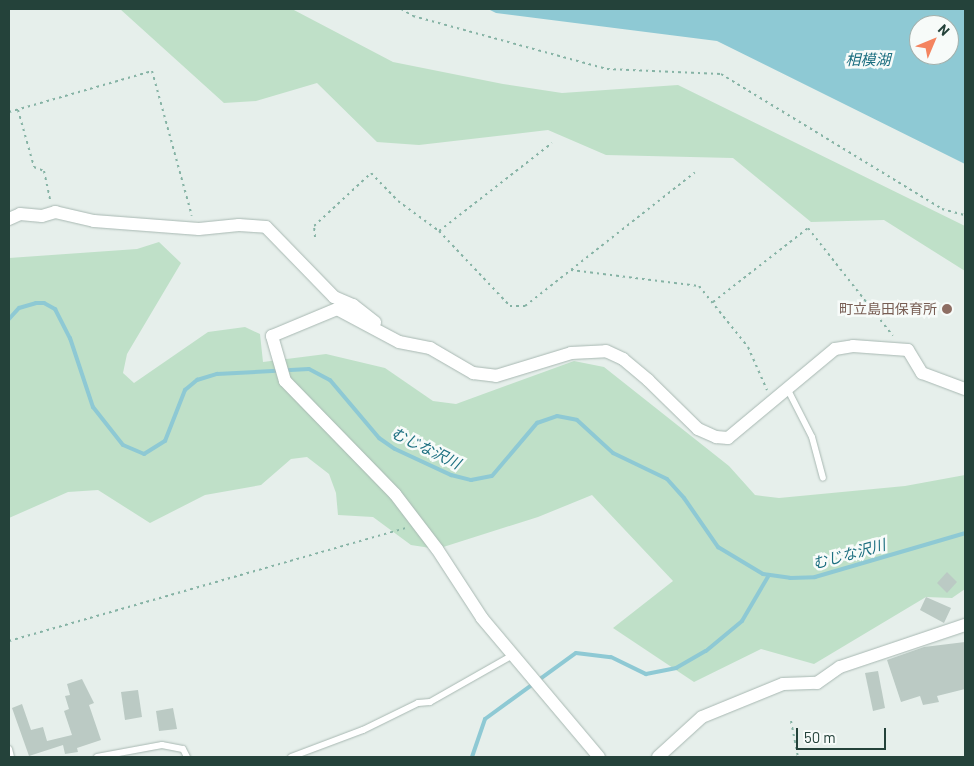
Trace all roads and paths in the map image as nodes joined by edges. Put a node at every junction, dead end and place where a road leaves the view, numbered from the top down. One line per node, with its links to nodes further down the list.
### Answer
1 (402, 9): 7 (path)
2 (18, 110): 3 (path); 6 (path); 9 (path)
3 (9, 112)
4 (552, 143): 10 (path)
5 (695, 172): 12 (path)
6 (52, 213): 8 (street); 9 (street)
7 (965, 215)
8 (9, 219)
9 (196, 229): 14 (street)
10 (439, 231): 11 (path); 12 (path)
11 (315, 237)
12 (571, 270): 13 (path)
13 (713, 302): 15 (path); 18 (path)
14 (384, 334): 18 (street); 20 (street)
15 (904, 350): 16 (street); 17 (street)
16 (787, 388): 18 (street); 19 (lane)
17 (965, 389)
18 (772, 401)
19 (823, 478)
20 (419, 524): 22 (path); 23 (street)
21 (965, 625): 31 (street)
22 (9, 641)
23 (513, 655): 29 (lane); 30 (street)
24 (791, 721): 32 (path)
25 (9, 749): 26 (lane)
26 (11, 757)
27 (97, 757): 28 (lane)
28 (187, 757)
29 (291, 757)
30 (599, 757)
31 (658, 757)
32 (798, 757)

